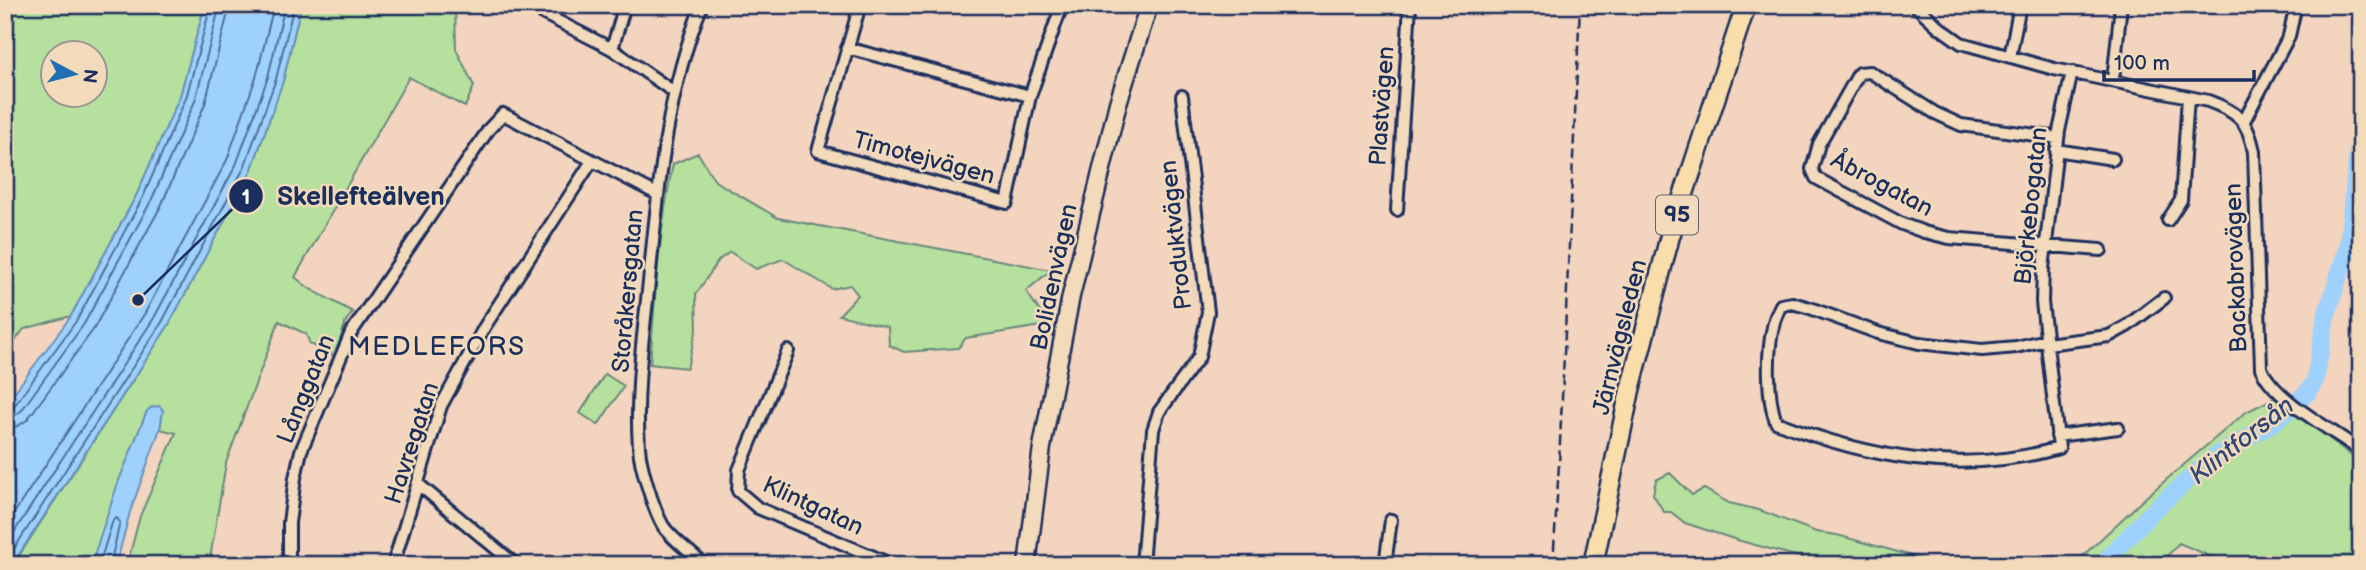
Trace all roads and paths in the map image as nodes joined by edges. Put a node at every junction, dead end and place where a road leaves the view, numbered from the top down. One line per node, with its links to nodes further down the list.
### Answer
1 (536, 5): 14 (street)
2 (625, 5): 14 (street)
3 (702, 5): 18 (street, Storåkersgatan)
4 (860, 5): 13 (street, Timotejvägen)
5 (1062, 5): 19 (street, Timotejvägen)
6 (1149, 5): 45 (main road, Bolidenvägen)
7 (1410, 5): 28 (street, Plastvägen)
8 (1746, 5): 48 (main road, Järnvägsleden / 95)
9 (1915, 5): 15 (street)
10 (2020, 5): 15 (street)
11 (2122, 5): 17 (street)
12 (2296, 5): 22 (street)
13 (847, 47): 19 (street); 19 (street, Timotejvägen)
14 (611, 48): 18 (street)
15 (2010, 57): 16 (street)
16 (2072, 72): 17 (street); 23 (street, Björkebogatan)
17 (2113, 80): 21 (street)
18 (674, 92): 27 (street, Storåkersgatan)
19 (1030, 96)
20 (1182, 96): 46 (street, Produktvägen)
21 (2188, 97): 22 (street); 29 (street)
22 (2244, 121): 37 (street, Backabrovägen)
23 (2058, 138): 24 (street, Björkebogatan); 30 (street, Åbrogatan)
24 (2056, 150): 25 (street); 30 (street, Björkebogatan)
25 (2113, 159)
26 (592, 161): 27 (street, Långgatan); 38 (street, Havregatan); 40 (street, Långgatan)
27 (657, 194): 43 (street, Storåkersgatan)
28 (1397, 210)
29 (2168, 220)
30 (2045, 246): 31 (street); 33 (street, Björkebogatan)
31 (2101, 250)
32 (2164, 298): 33 (street)
33 (2047, 342): 36 (street, Björkebogatan); 36 (street, Björkebogatan)
34 (788, 351): 44 (street, Klintgatan)
35 (2118, 428): 36 (street)
36 (2057, 436)
37 (2361, 451)
38 (418, 484): 41 (street, Havregatan); 42 (street)
39 (1391, 520): 47 (street)
40 (292, 565)
41 (393, 565)
42 (516, 565)
43 (704, 565)
44 (893, 565)
45 (1027, 565)
46 (1142, 565)
47 (1385, 565)
48 (1593, 565)

